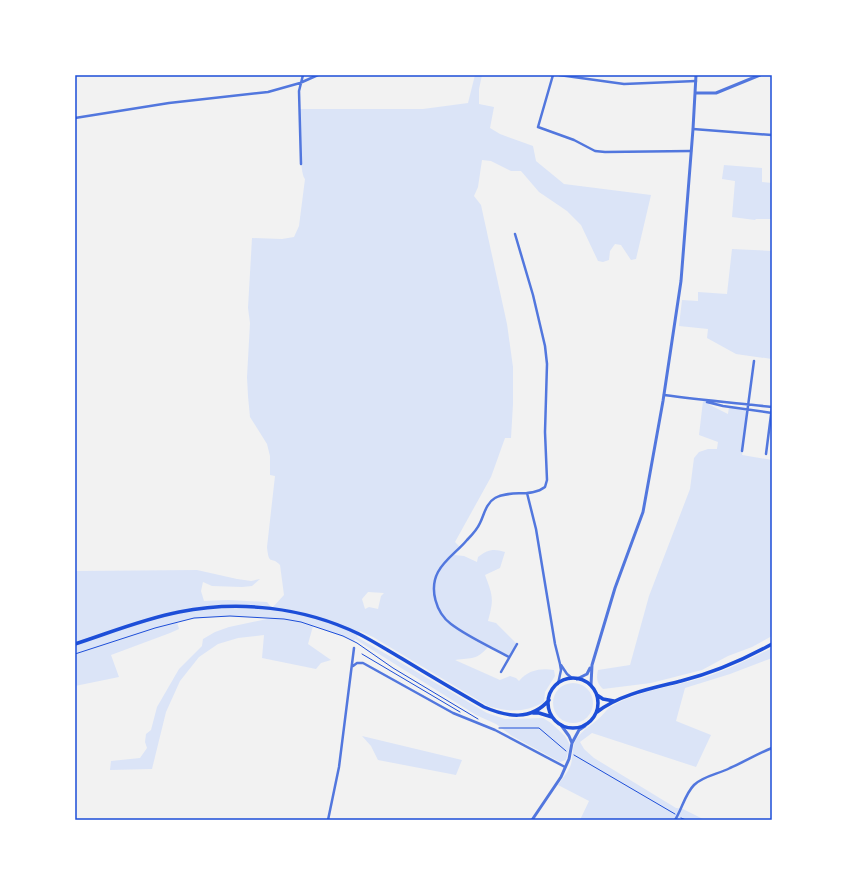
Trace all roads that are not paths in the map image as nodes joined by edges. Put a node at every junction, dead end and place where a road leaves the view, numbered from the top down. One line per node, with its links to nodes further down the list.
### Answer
1 (303, 75): 8 (street)
2 (318, 75): 8 (street)
3 (552, 75): 13 (street)
4 (559, 75): 7 (street)
5 (696, 75): 7 (street)
6 (760, 75): 9 (street)
7 (696, 81): 9 (street)
8 (300, 83): 10 (street); 14 (street)
9 (695, 93): 11 (street)
10 (75, 118)
11 (693, 129): 12 (street); 13 (street)
12 (772, 135)
13 (691, 151): 17 (street)
14 (301, 164)
15 (515, 234): 25 (street)
16 (754, 361): 19 (street)
17 (664, 395): 18 (street); 32 (street)
18 (703, 401): 19 (street); 21 (street)
19 (748, 404): 20 (street); 21 (street)
20 (772, 407): 22 (street)
21 (748, 409): 22 (street); 23 (street)
22 (772, 413): 24 (street)
23 (742, 451)
24 (766, 454)
25 (527, 493): 30 (street); 31 (street)
26 (75, 644): 43 (main road)
27 (517, 644): 30 (street)
28 (772, 644): 41 (main road)
29 (354, 648): 33 (street)
30 (509, 657): 34 (street)
31 (560, 664): 35 (street); 37 (street)
32 (592, 665): 36 (street); 38 (street)
33 (353, 666): 49 (street); 50 (street)
34 (501, 672)
35 (572, 678): 36 (main road); 37 (main road)
36 (577, 679): 38 (main road)
37 (558, 684): 40 (main road)
38 (591, 686): 39 (main road)
39 (597, 695): 41 (main road); 42 (main road)
40 (548, 700): 43 (main road); 44 (main road)
41 (617, 701): 42 (main road)
42 (597, 712): 46 (main road)
43 (532, 713): 44 (main road)
44 (552, 717): 45 (main road)
45 (561, 725): 46 (main road); 47 (street)
46 (585, 726): 47 (street)
47 (572, 743): 49 (street)
48 (772, 748): 52 (street)
49 (565, 767): 51 (street)
50 (328, 820)
51 (532, 820)
52 (675, 820)

